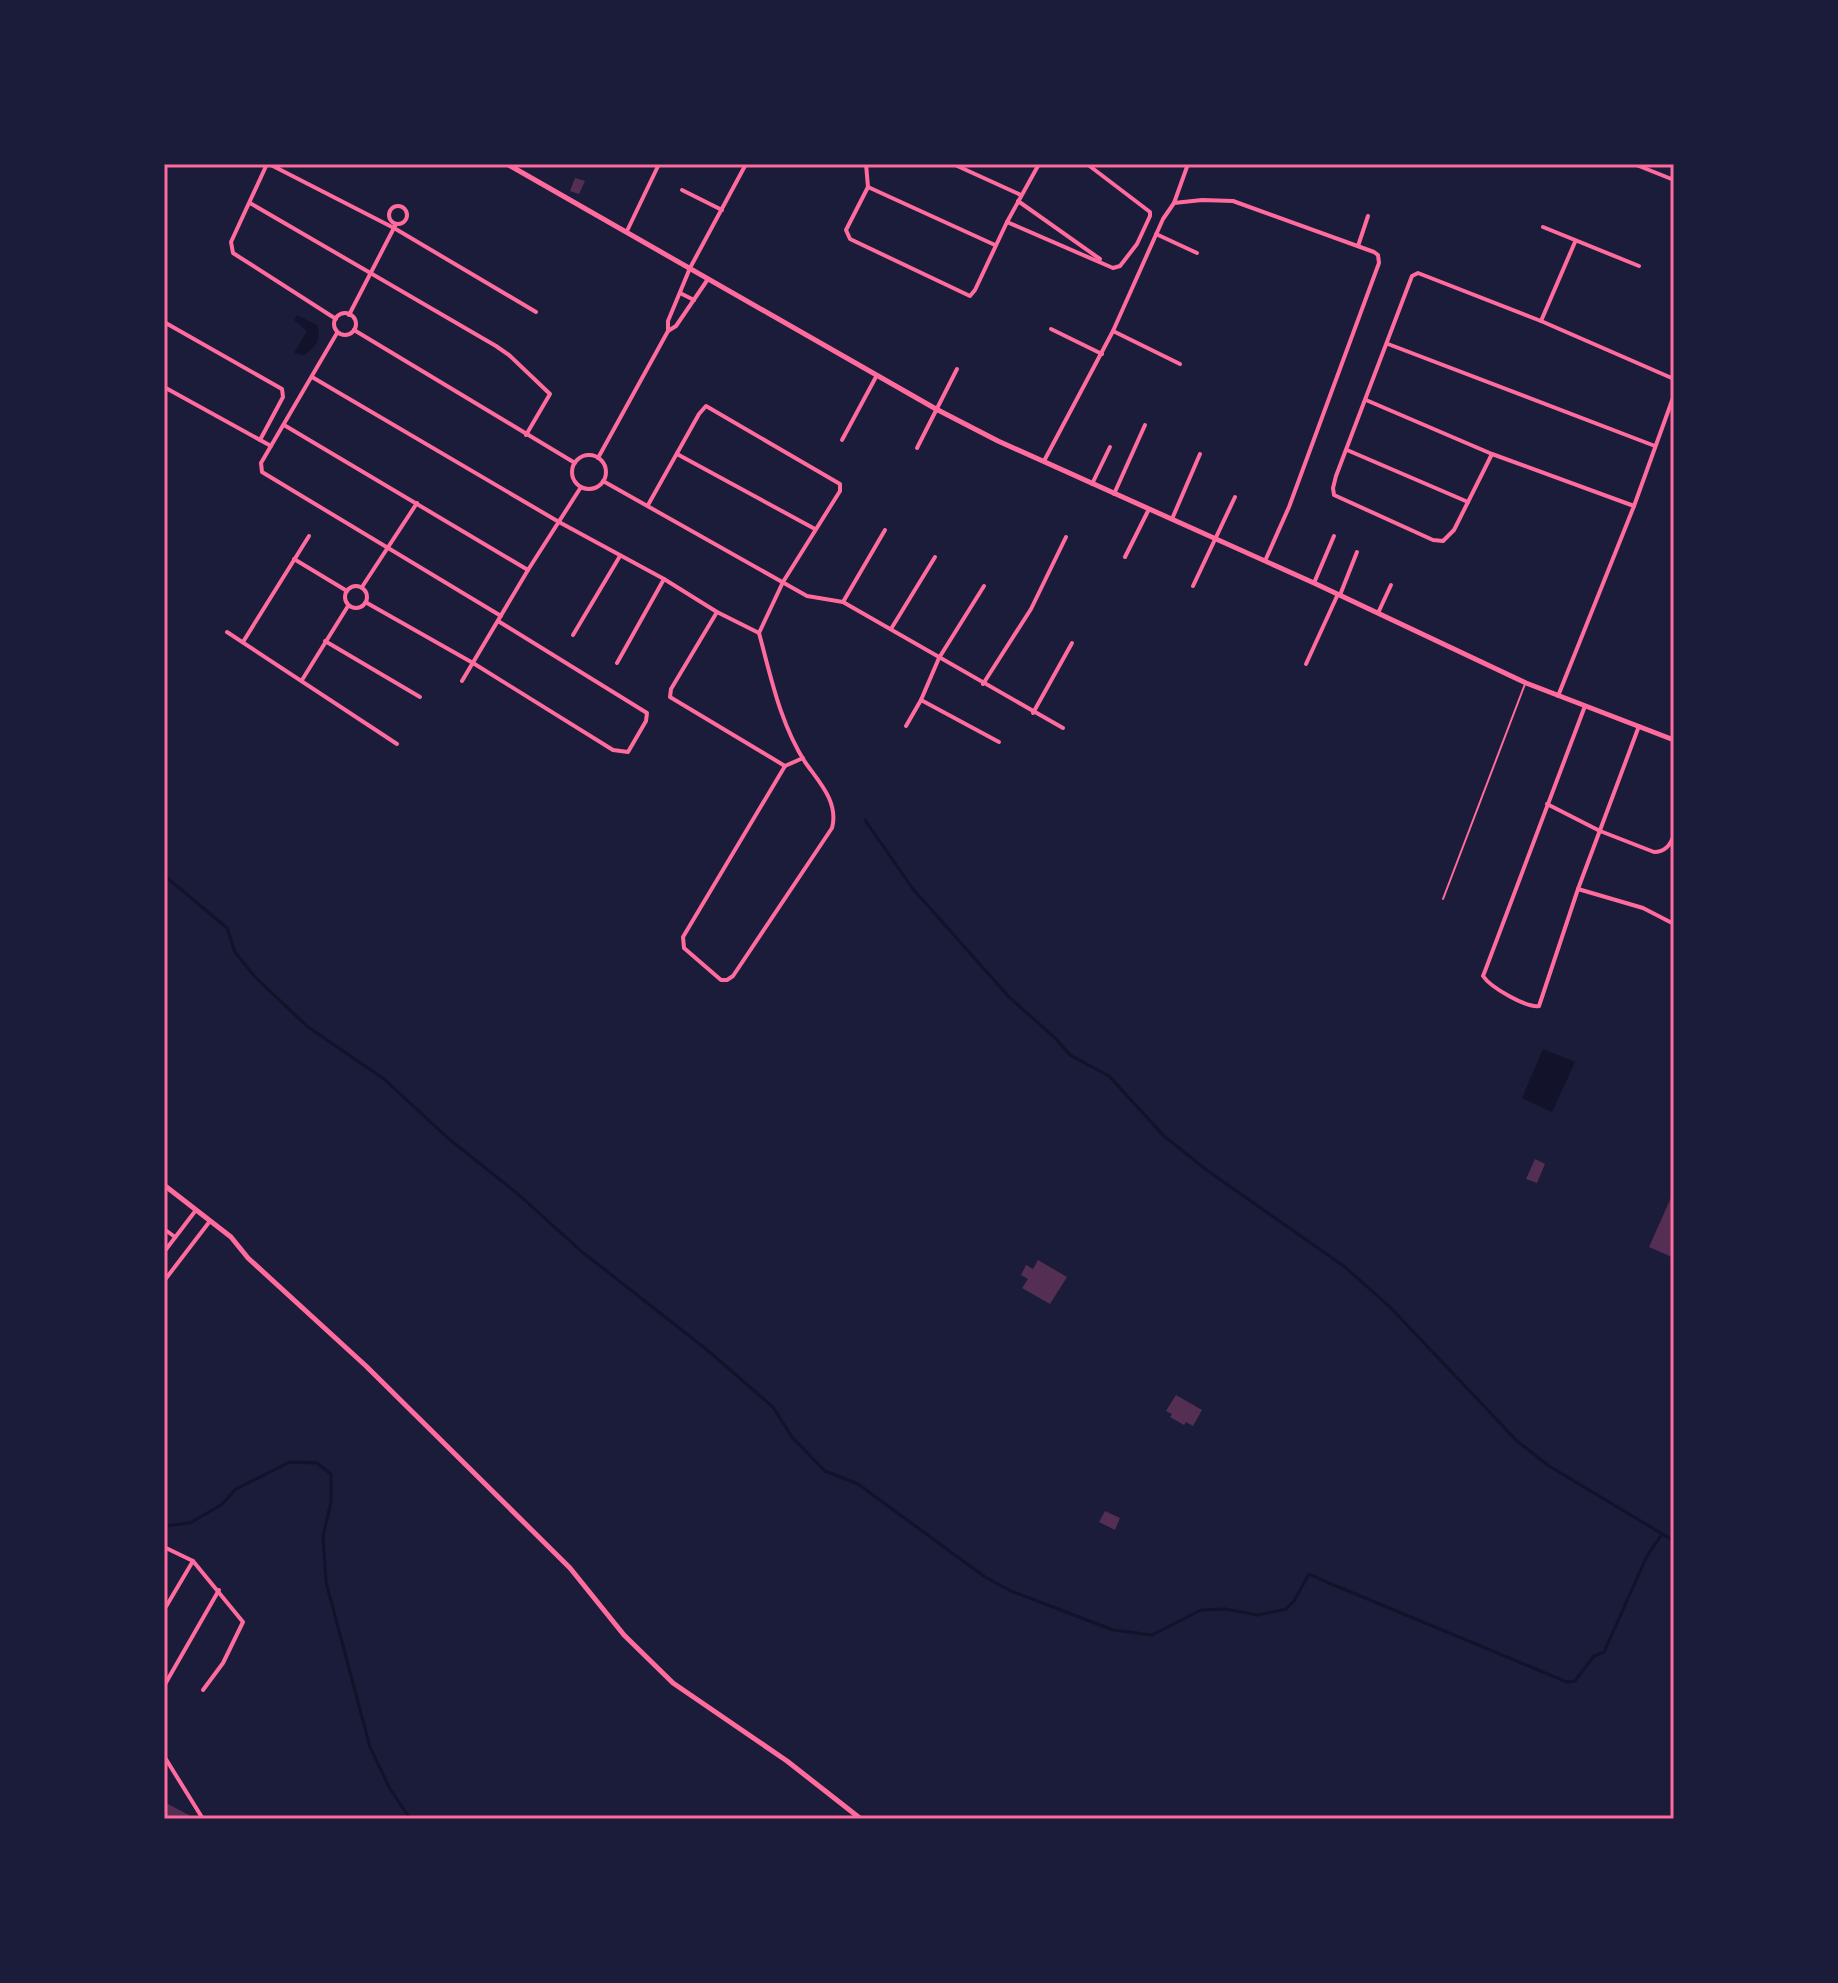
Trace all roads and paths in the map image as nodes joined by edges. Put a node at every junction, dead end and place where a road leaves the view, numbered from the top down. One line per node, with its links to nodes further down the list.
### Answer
1 (268, 164): 15 (street); 20 (street)
2 (507, 164): 22 (street)
3 (659, 164): 22 (street)
4 (746, 164): 17 (street)
5 (866, 164): 12 (street)
6 (953, 164): 14 (street)
7 (1039, 164): 14 (street)
8 (1087, 164): 28 (street)
9 (1188, 164): 16 (street)
10 (1634, 164): 11 (street)
11 (1674, 180)
12 (868, 187): 25 (street); 25 (street)
13 (682, 190): 17 (street)
14 (1019, 198): 19 (street); 28 (street)
15 (250, 203): 31 (street); 37 (street)
16 (1174, 203): 23 (street); 26 (street)
17 (722, 210): 30 (street)
18 (1368, 216): 26 (street)
19 (1007, 222): 25 (street); 28 (street)
20 (395, 226): 20 (street); 31 (street); 35 (street)
21 (1543, 227): 24 (street)
22 (627, 231): 30 (street)
23 (1156, 234): 27 (street); 43 (street)
24 (1575, 242): 29 (street); 38 (street)
25 (995, 245)
26 (1358, 246): 96 (street)
27 (1197, 253)
28 (1108, 265)
29 (1639, 266)
30 (690, 268): 32 (street); 33 (street)
31 (371, 271): 36 (street); 58 (street)
32 (708, 279): 34 (street); 49 (street)
33 (680, 293): 34 (street); 42 (street)
34 (694, 300): 42 (street)
35 (536, 312)
36 (349, 315): 37 (street); 41 (street)
37 (336, 319): 44 (street)
38 (1541, 321): 45 (street); 51 (street)
39 (164, 322): 59 (street)
40 (1051, 329): 46 (street)
41 (354, 330): 44 (street); 58 (street)
42 (668, 331): 69 (street)
43 (1113, 331): 46 (street); 47 (street)
44 (337, 333): 50 (street)
45 (1387, 344): 54 (street); 62 (street)
46 (1102, 354): 70 (street)
47 (1180, 364)
48 (957, 369): 55 (street)
49 (877, 375): 55 (street); 60 (street)
50 (312, 377): 56 (street); 83 (street)
51 (1674, 379)
52 (164, 387): 59 (street)
53 (1674, 395): 62 (street)
54 (1366, 400): 65 (street); 68 (street)
55 (936, 409): 64 (street); 70 (street)
56 (284, 425): 61 (street); 78 (street)
57 (1145, 425): 75 (street)
58 (526, 435): 71 (street)
59 (260, 440): 61 (street)
60 (842, 440)
61 (271, 446): 90 (street)
62 (1655, 446): 80 (street)
63 (1110, 447): 73 (street)
64 (917, 448)
65 (1347, 450): 77 (street); 77 (street)
66 (677, 454): 79 (street); 84 (street); 84 (street)
67 (1200, 454): 82 (street)
68 (1492, 454): 77 (street); 80 (street)
69 (598, 458): 71 (street); 72 (street)
70 (1044, 461): 73 (street)
71 (575, 463): 74 (street)
72 (603, 481): 74 (street); 79 (street)
73 (1092, 484): 75 (street)
74 (581, 487): 83 (street)
75 (1114, 494): 81 (street)
76 (1235, 497): 89 (street)
77 (1468, 502)
78 (417, 503): 90 (street); 97 (street)
79 (648, 505): 99 (street)
80 (1634, 506): 128 (street)
81 (1149, 509): 82 (street); 94 (street)
82 (1172, 519): 89 (street)
83 (559, 522): 92 (street); 97 (street)
84 (815, 529): 99 (street)
85 (885, 530): 107 (street)
86 (309, 536): 95 (street)
87 (1334, 536): 100 (street)
88 (1066, 537): 127 (street)
89 (1214, 538): 96 (street); 103 (street)
90 (388, 548): 104 (street); 112 (street)
91 (1357, 552): 106 (street)
92 (620, 556): 98 (street); 116 (street)
93 (935, 557): 113 (street)
94 (1125, 557)
95 (294, 559): 105 (street); 118 (street)
96 (1265, 561): 100 (street)
97 (528, 570): 112 (street)
98 (664, 579): 110 (street); 122 (street)
99 (783, 582): 107 (street); 115 (street)
100 (1314, 583): 106 (street)
101 (1391, 585): 111 (street)
102 (984, 586): 120 (street)
103 (1193, 586)
104 (362, 587): 105 (street); 108 (street)
105 (347, 591): 109 (street)
106 (1339, 594): 111 (street); 123 (street)
107 (843, 602): 113 (street)
108 (367, 603): 109 (street); 121 (street)
109 (348, 606): 117 (street)
110 (717, 612): 115 (street); 140 (street)
111 (1378, 613): 126 (street)
112 (500, 619): 121 (street); 121 (street)
113 (891, 629): 120 (street)
114 (227, 632): 118 (street)
115 (759, 633): 139 (street)
116 (573, 635)
117 (325, 641): 124 (street); 129 (street)
118 (243, 642): 124 (street)
119 (1072, 643): 132 (street)
120 (939, 658): 127 (street); 130 (street)
121 (473, 663): 125 (street)
122 (617, 663)
123 (1306, 664)
124 (302, 680): 138 (street)
125 (462, 681)
126 (1526, 683): 128 (street); 145 (lane)
127 (983, 684): 132 (street)
128 (1558, 696): 131 (street)
129 (420, 697)
130 (921, 700): 133 (street); 137 (street)
131 (1585, 706): 134 (street); 141 (street)
132 (1033, 713): 135 (street)
133 (906, 726)
134 (1639, 726): 136 (street); 142 (street)
135 (1063, 728)
136 (1674, 740)
137 (999, 742)
138 (397, 744)
139 (803, 758): 140 (street); 140 (street)
140 (785, 766)
141 (1547, 804): 142 (street); 144 (street)
142 (1600, 831): 143 (street); 144 (street)
143 (1674, 834)
144 (1578, 889): 146 (street)
145 (1443, 899)
146 (1674, 924)
147 (164, 1185): 148 (street)
148 (196, 1210): 149 (street); 151 (street)
149 (210, 1221): 153 (street); 162 (street)
150 (164, 1229): 151 (street)
151 (175, 1237): 152 (street)
152 (164, 1252)
153 (164, 1281)
154 (164, 1547): 155 (street)
155 (193, 1561): 156 (street); 157 (street)
156 (219, 1590): 158 (street); 159 (street)
157 (164, 1610)
158 (164, 1686)
159 (203, 1690)
160 (165, 1761): 161 (street)
161 (203, 1819)
162 (861, 1819)

